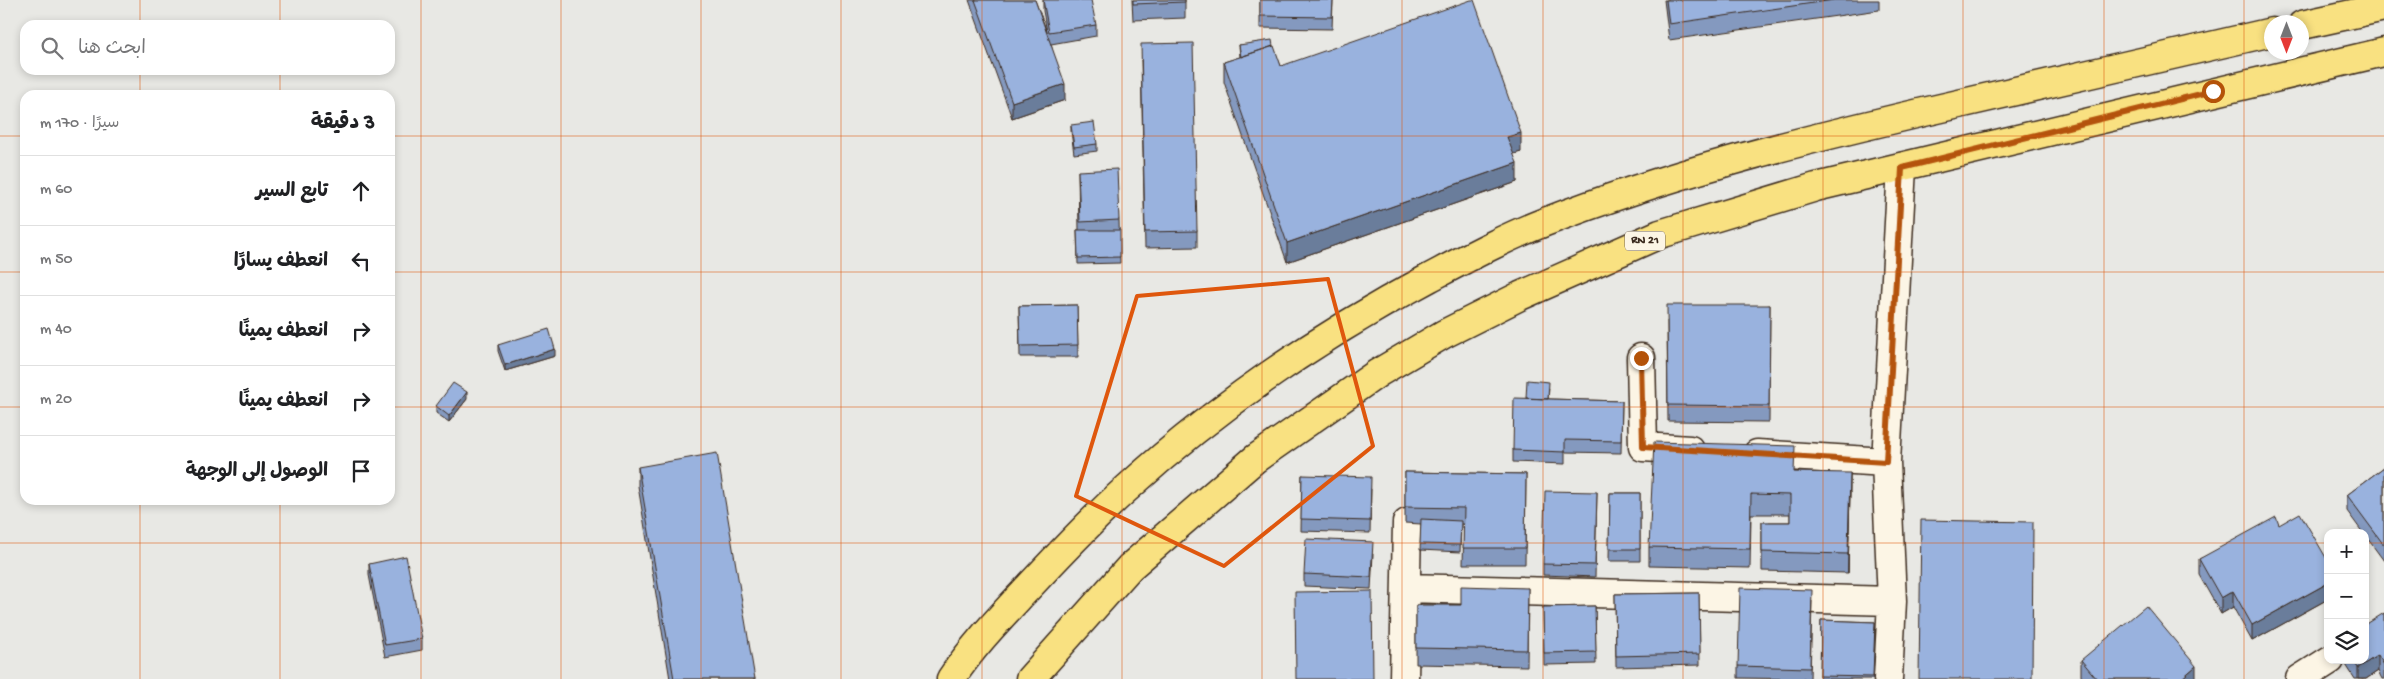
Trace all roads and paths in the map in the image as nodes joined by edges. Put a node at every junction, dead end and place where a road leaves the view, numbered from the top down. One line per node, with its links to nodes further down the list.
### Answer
1 (2384, 7): 2 (main road)
2 (2309, 23)
3 (2264, 34): 12 (main road)
4 (2384, 52): 5 (main road, RN 21)
5 (1902, 168): 7 (street); 13 (main road, RN 21)
6 (1641, 358): 7 (street)
7 (1886, 462): 10 (street)
8 (1407, 523): 9 (street)
9 (1406, 588): 10 (street); 14 (street)
10 (1892, 601): 15 (street)
11 (2324, 664): 16 (street)
12 (951, 679)
13 (1030, 679)
14 (1404, 679)
15 (1888, 679)
16 (2300, 679)

